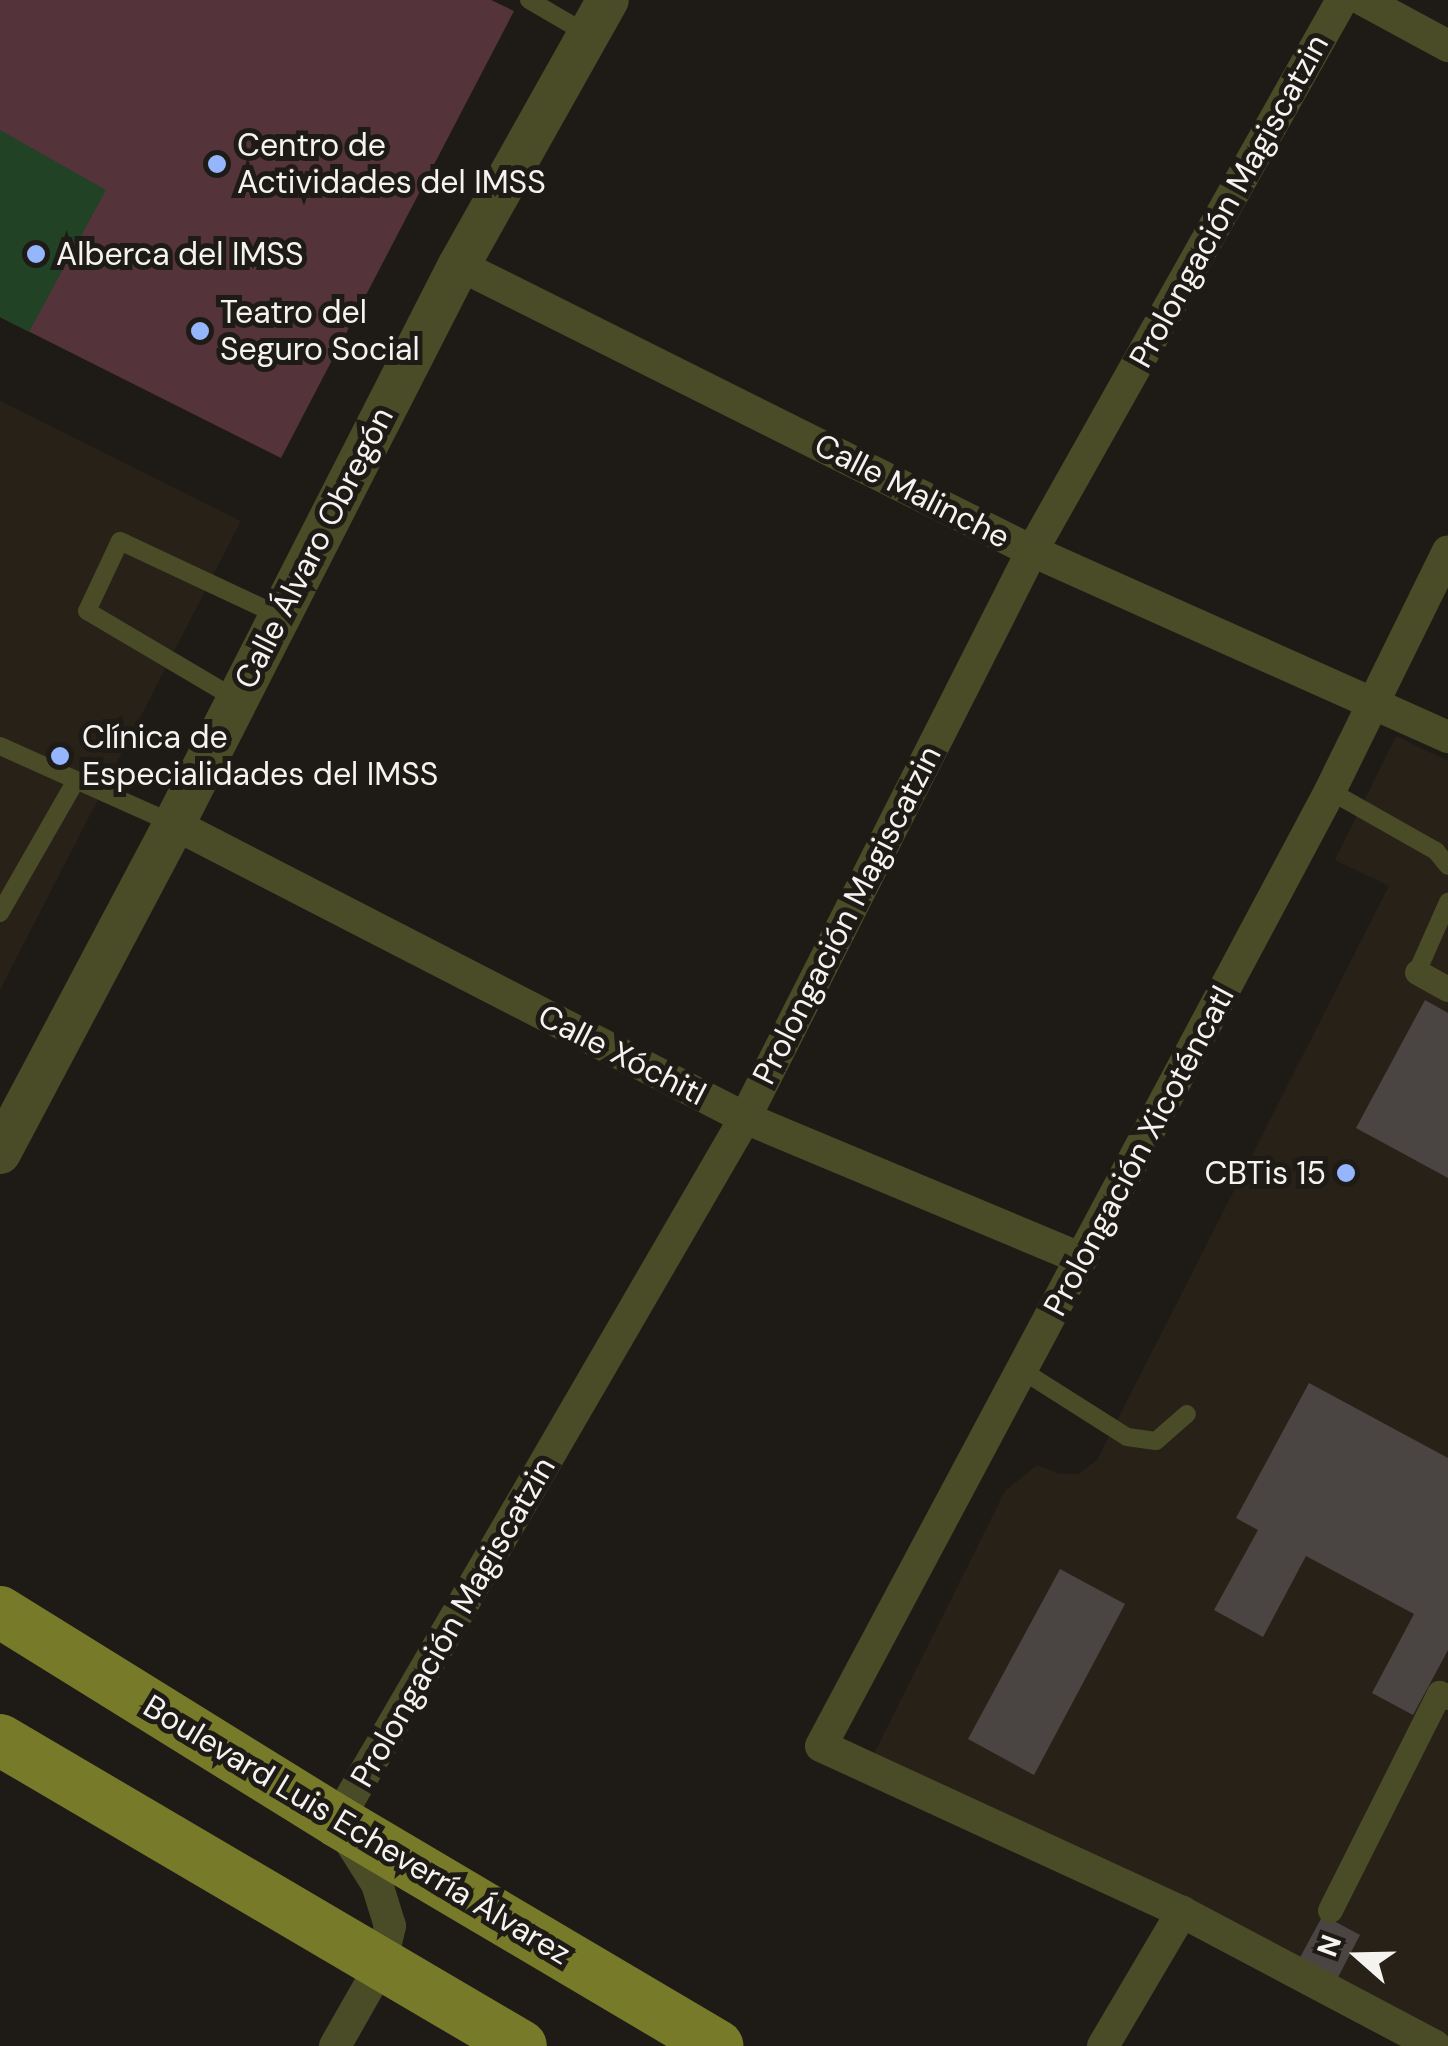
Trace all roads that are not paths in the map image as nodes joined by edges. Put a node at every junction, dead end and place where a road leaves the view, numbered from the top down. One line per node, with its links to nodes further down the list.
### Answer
1 (529, 0): 4 (lane)
2 (1342, 0): 7 (street, Prolongación Magiscatzin)
3 (1362, 0): 5 (street)
4 (599, 18): 6 (street, Calle Álvaro Obregón)
5 (1448, 46)
6 (459, 265): 7 (street, Calle Malinche); 9 (street, Calle Álvaro Obregón)
7 (1032, 551): 11 (street, Calle Malinche); 22 (street, Prolongación Magiscatzin)
8 (1448, 551): 11 (street, Prolongación Xicoténcatl)
9 (280, 616): 10 (street, Calle Álvaro Obregón); 10 (lane)
10 (236, 699): 16 (street, Calle Álvaro Obregón)
11 (1372, 701): 12 (street, Calle Malinche); 15 (street, Prolongación Xicoténcatl)
12 (1448, 737)
13 (0, 746): 14 (lane)
14 (74, 782): 16 (lane); 19 (lane)
15 (1330, 791): 17 (lane); 24 (street, Prolongación Xicoténcatl)
16 (174, 824): 22 (street, Calle Xóchitl); 23 (street, Calle Álvaro Obregón)
17 (1448, 866)
18 (1448, 902): 20 (lane)
19 (0, 913)
20 (1417, 972): 21 (street)
21 (1448, 989)
22 (744, 1118): 24 (street, Calle Xóchitl); 30 (street, Prolongación Magiscatzin)
23 (0, 1152)
24 (1082, 1259): 25 (street, Prolongación Xicoténcatl)
25 (1023, 1371): 26 (lane); 32 (street, Prolongación Xicoténcatl)
26 (1188, 1414)
27 (0, 1612): 30 (main road, Boulevard Luis Echeverría Álvarez)
28 (1448, 1697): 31 (street)
29 (0, 1740): 33 (main road)
30 (337, 1821): 33 (street); 36 (main road, Boulevard Luis Echeverría Álvarez)
31 (1330, 1910)
32 (1182, 1912): 37 (street); 38 (street)
33 (381, 1965): 34 (street); 35 (main road)
34 (335, 2046)
35 (521, 2046)
36 (716, 2046)
37 (1103, 2046)
38 (1435, 2046)

